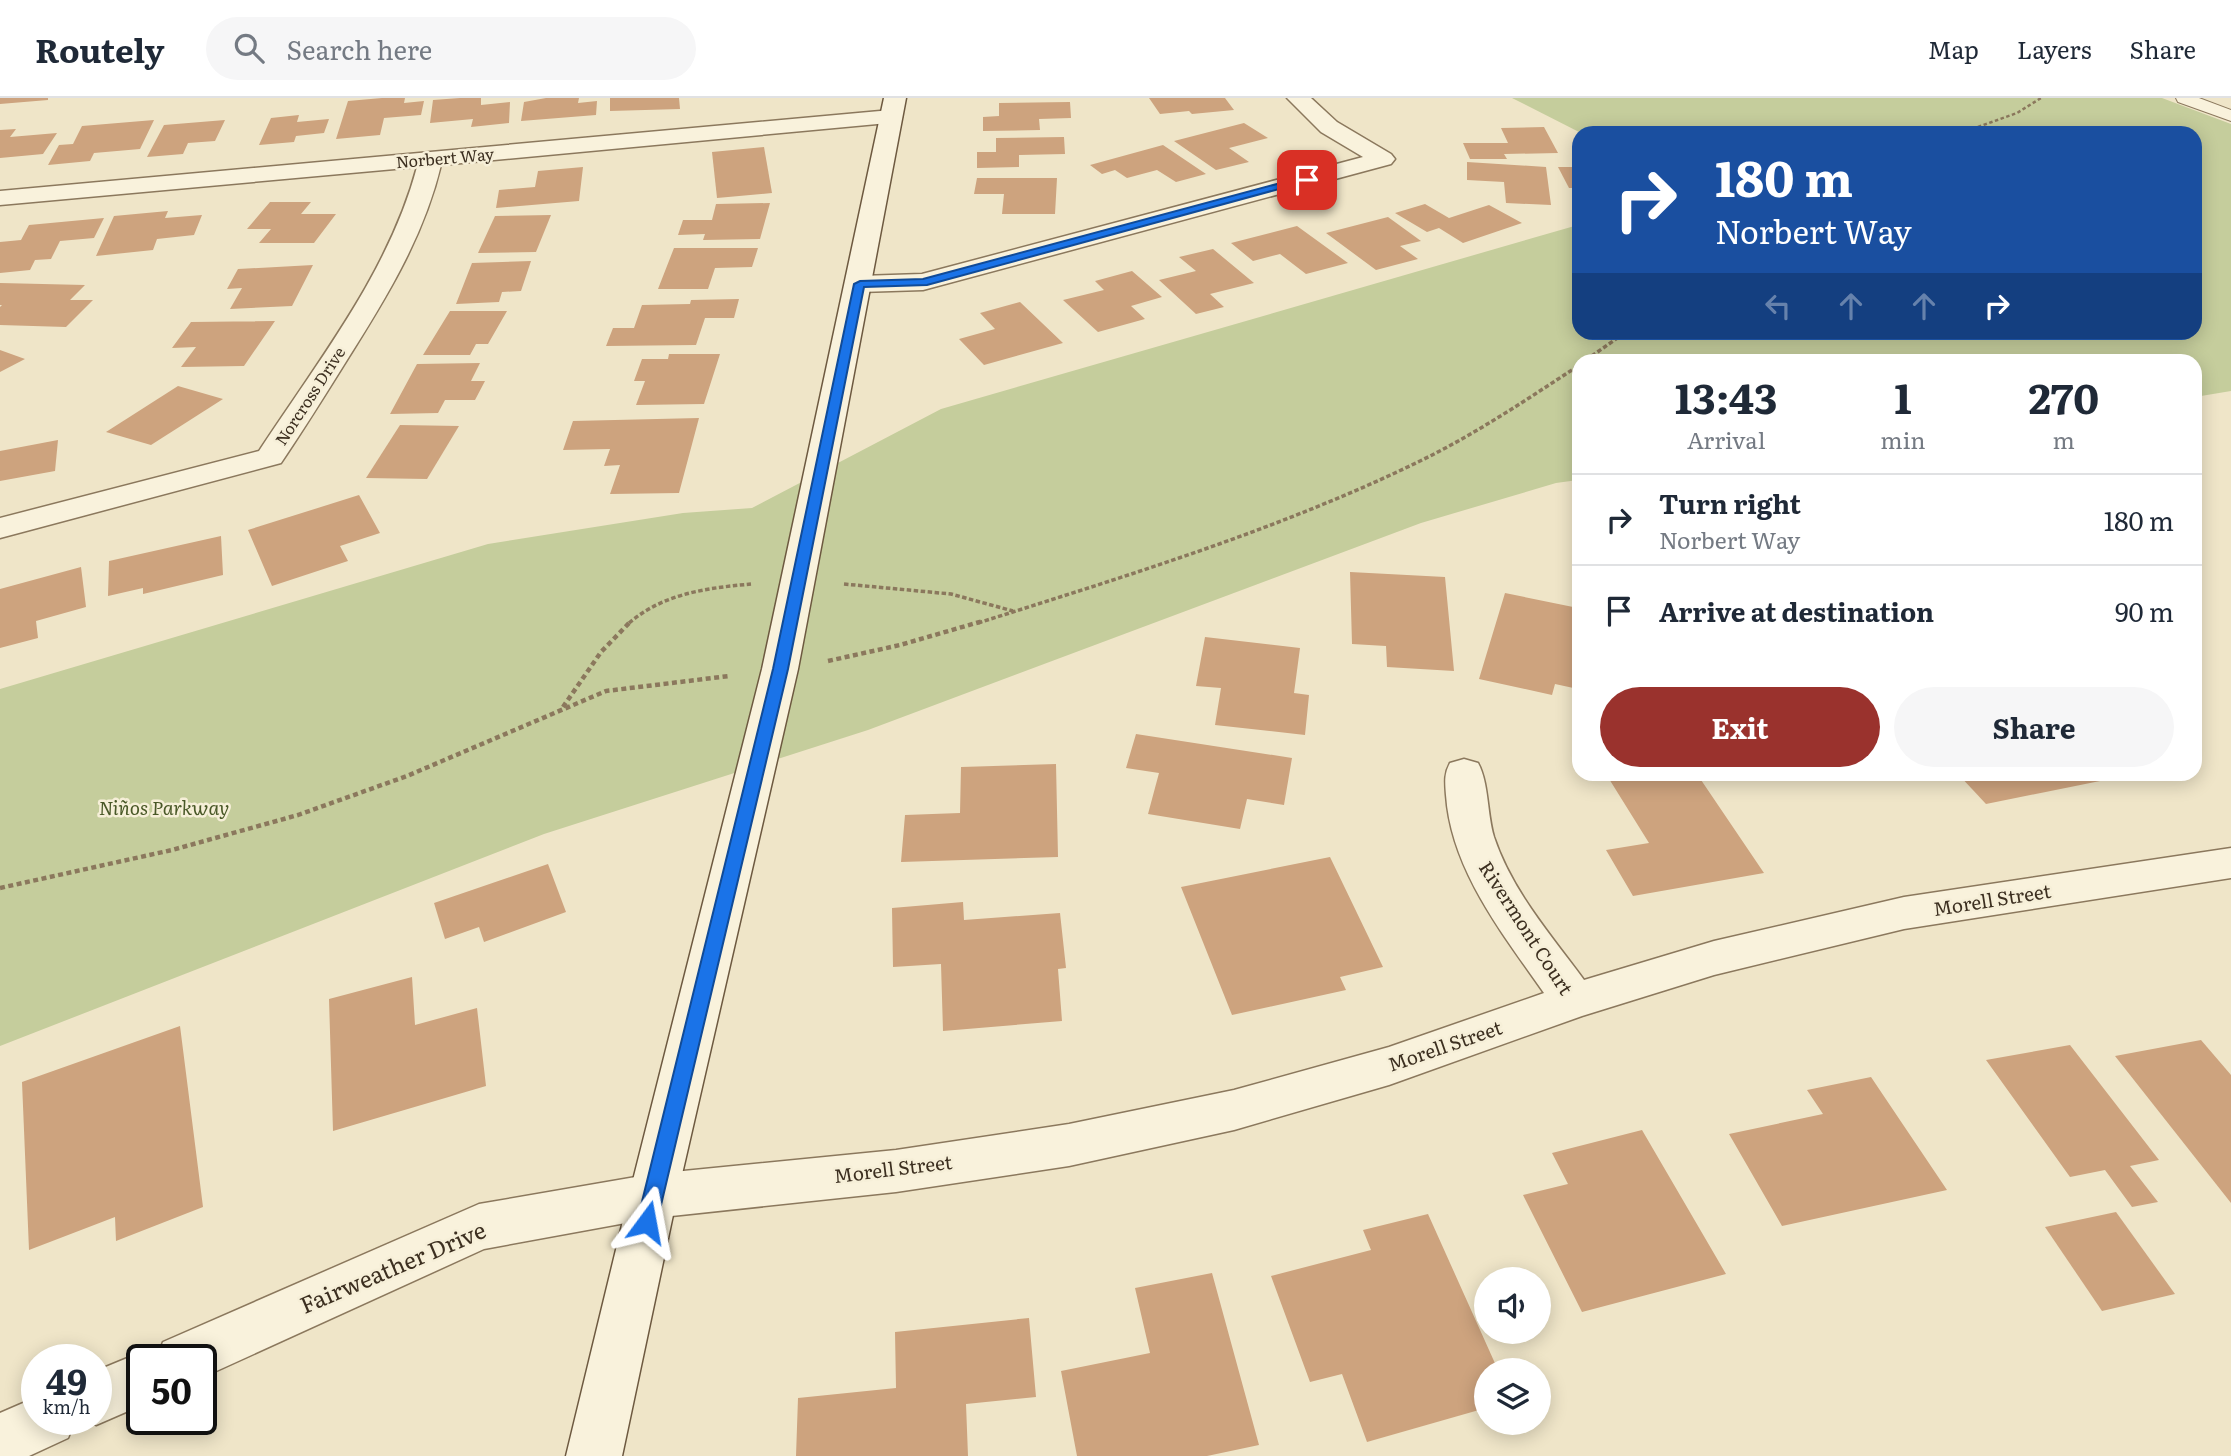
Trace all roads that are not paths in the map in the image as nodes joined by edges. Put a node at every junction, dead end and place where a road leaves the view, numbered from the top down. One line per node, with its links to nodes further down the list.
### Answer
1 (1298, 98): 7 (street)
2 (2184, 98): 4 (lane)
3 (893, 108): 5 (street, Norbert Way); 7 (street)
4 (2231, 116)
5 (431, 159): 6 (street, Norbert Way); 8 (street, Norcross Drive)
6 (0, 198)
7 (860, 284): 12 (street)
8 (0, 528)
9 (1464, 772): 11 (street, Rivermont Court)
10 (2231, 863): 11 (street, Morell Street)
11 (1574, 1001): 12 (street, Morell Street)
12 (653, 1196): 13 (street, Fairweather Drive); 16 (street)
13 (217, 1344)
14 (21, 1432): 15 (street)
15 (0, 1441)
16 (594, 1456)

